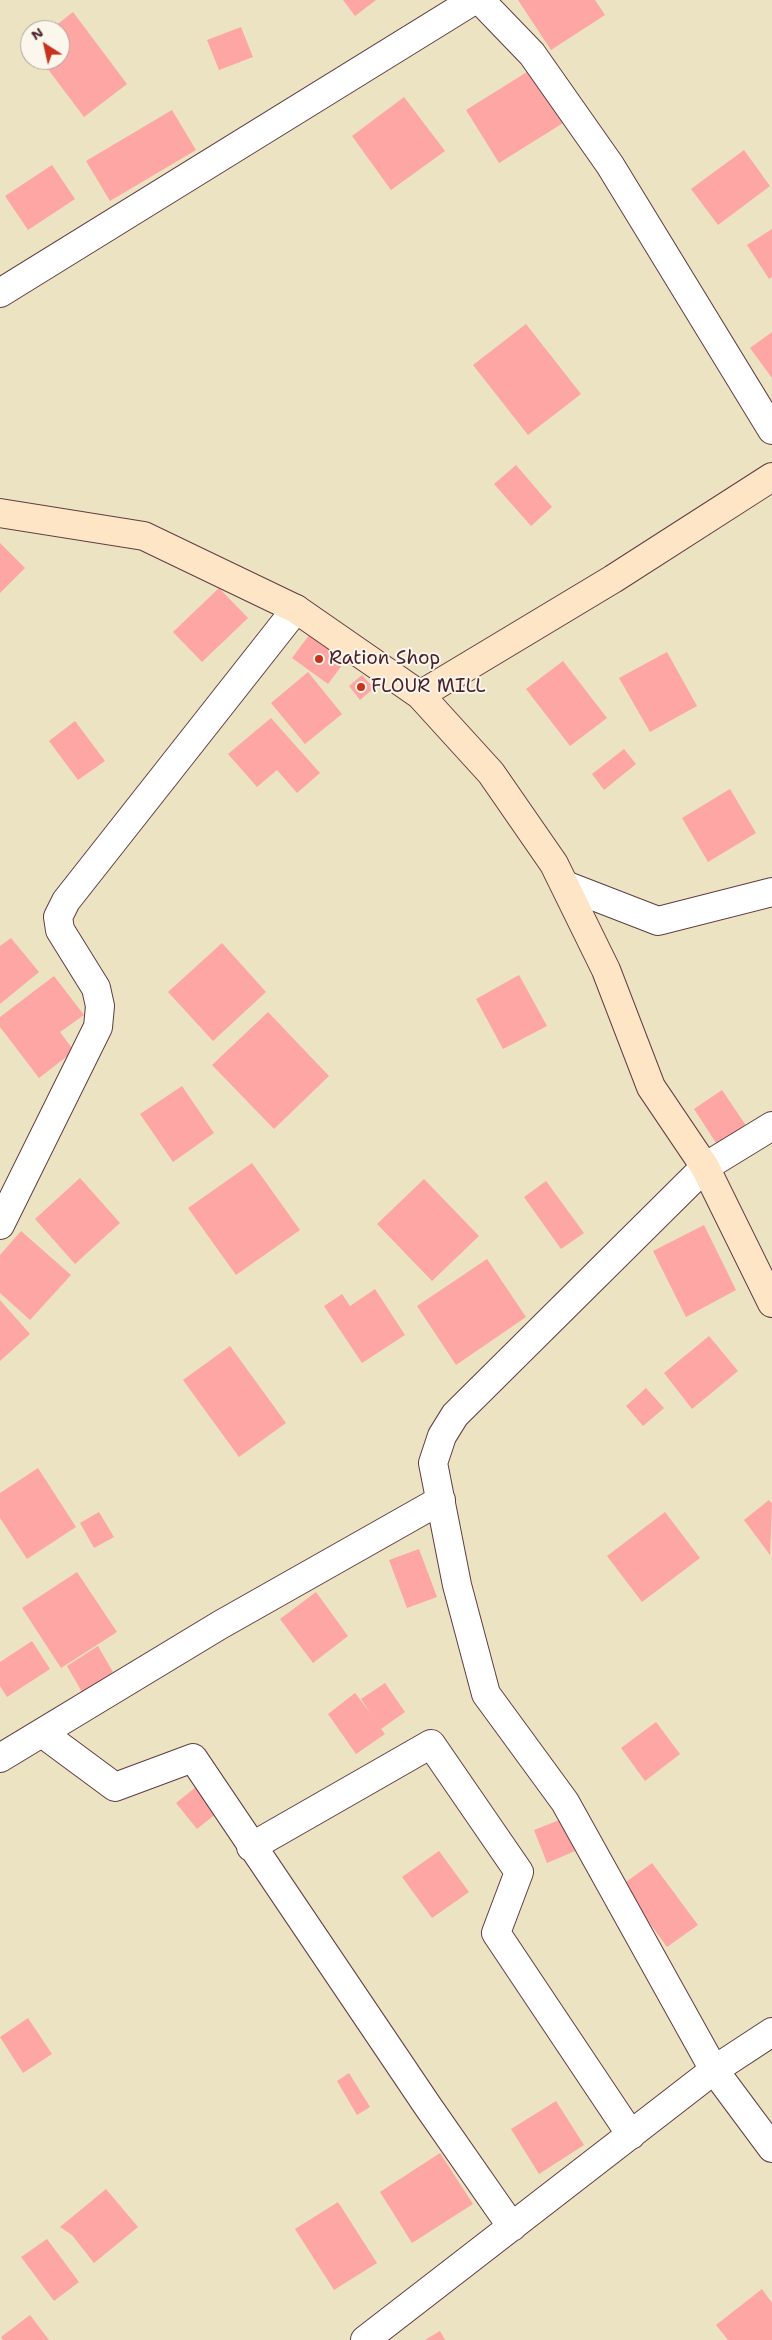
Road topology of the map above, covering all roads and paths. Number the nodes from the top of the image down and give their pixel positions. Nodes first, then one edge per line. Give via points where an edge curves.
1 (474, 0) edge
2 (480, 0) edge
3 (0, 293) edge
4 (772, 430) edge
5 (772, 477) edge
6 (0, 513) edge
7 (296, 609) junction
8 (420, 695) junction
9 (565, 885) junction
10 (772, 892) edge
11 (772, 1126) edge
12 (705, 1167) junction
13 (0, 1225) edge
14 (772, 1303) edge
15 (441, 1500) junction
16 (42, 1733) junction
17 (0, 1758) edge
18 (251, 1847) junction
19 (772, 2032) edge
20 (714, 2070) junction
21 (631, 2135) junction
22 (772, 2148) edge
23 (512, 2227) junction
24 (371, 2338) edge

1 - 3 street
2 - 4 street via 532,54 610,165
5 - 8 main road via 613,579
6 - 7 main road via 144,536
7 - 8 main road
7 - 13 street via 66,901 58,917 60,930 96,988 100,1006 98,1027
8 - 9 main road via 491,773
9 - 10 street via 658,920
9 - 12 main road via 606,970 651,1087
11 - 12 street
12 - 14 main road
12 - 15 street via 455,1415 442,1436 433,1463
15 - 16 street via 220,1624
15 - 20 street via 461,1602 486,1694 565,1802
16 - 17 street
16 - 18 street via 115,1787 193,1758
18 - 21 street via 431,1744 519,1872 496,1934
18 - 23 street
19 - 20 street
20 - 21 street
20 - 22 street
21 - 23 street
23 - 24 street

